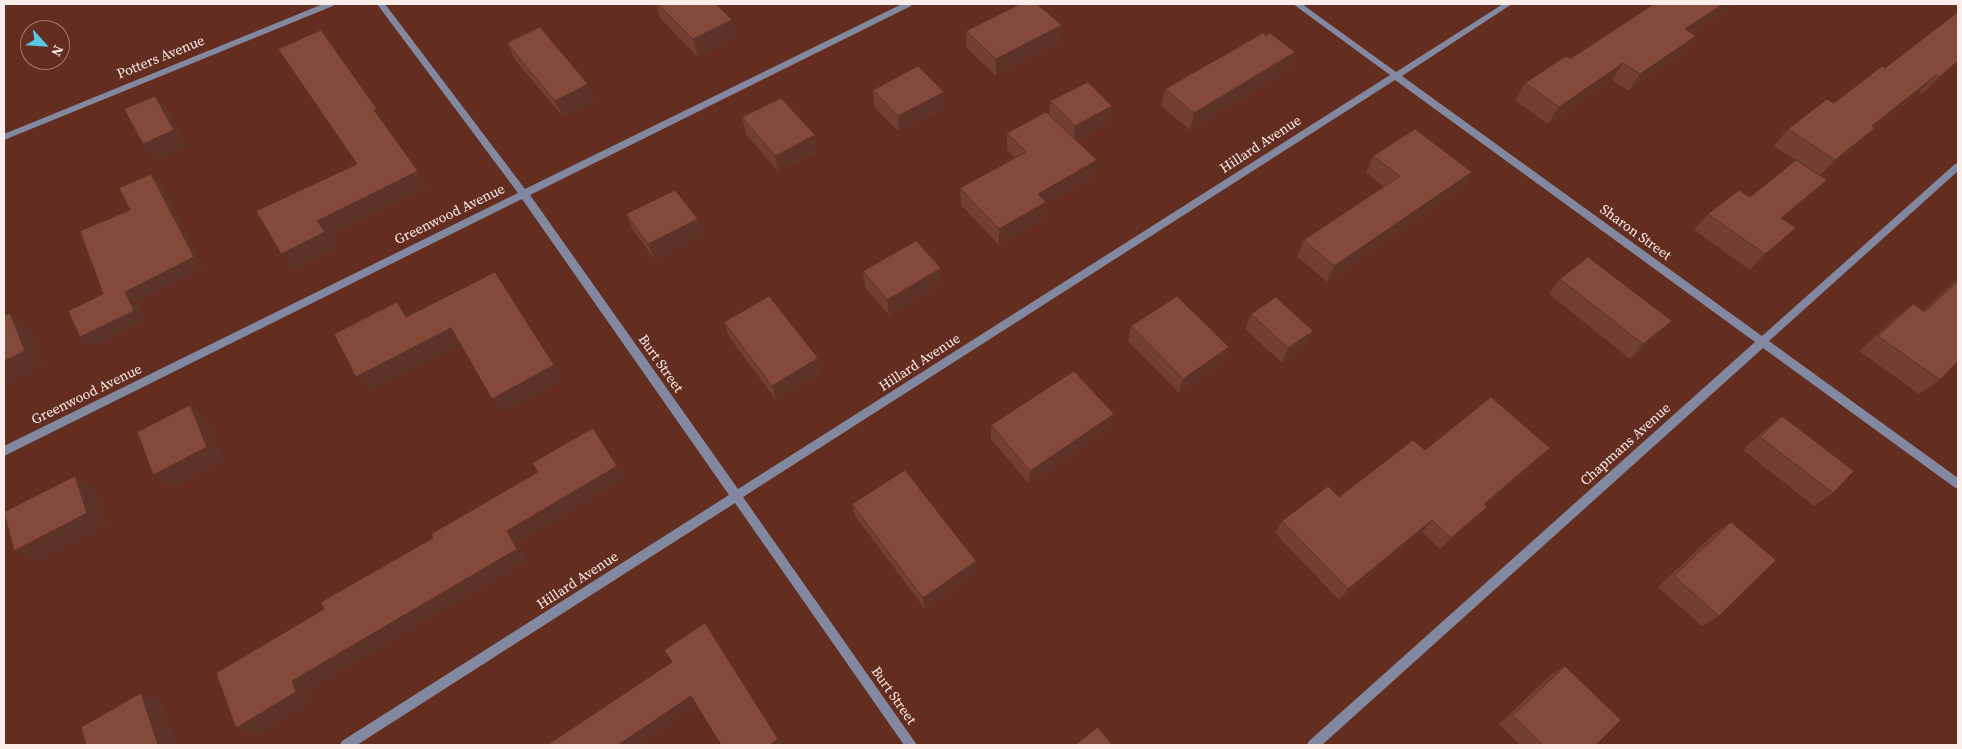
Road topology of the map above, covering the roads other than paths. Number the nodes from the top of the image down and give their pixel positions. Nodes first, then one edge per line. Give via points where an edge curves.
1 (330, 4) edge
2 (381, 4) edge
3 (908, 4) edge
4 (1296, 4) edge
5 (1508, 4) edge
6 (1395, 76) junction
7 (4, 137) edge
8 (1958, 166) edge
9 (524, 194) junction
10 (1762, 342) junction
11 (4, 452) edge
12 (1958, 484) edge
13 (736, 496) junction
14 (346, 745) edge
15 (911, 745) edge
16 (1313, 745) edge

1 - 7 street, Potters Avenue
2 - 9 street, Burt Street
3 - 9 street, Greenwood Avenue
4 - 6 street, Sharon Street
5 - 6 street, Hillard Avenue
6 - 10 street, Sharon Street
6 - 13 street, Hillard Avenue
8 - 10 street, Chapmans Avenue
9 - 11 street, Greenwood Avenue
9 - 13 street, Burt Street
10 - 12 street, Sharon Street
10 - 16 street, Chapmans Avenue
13 - 14 street, Hillard Avenue
13 - 15 street, Burt Street

